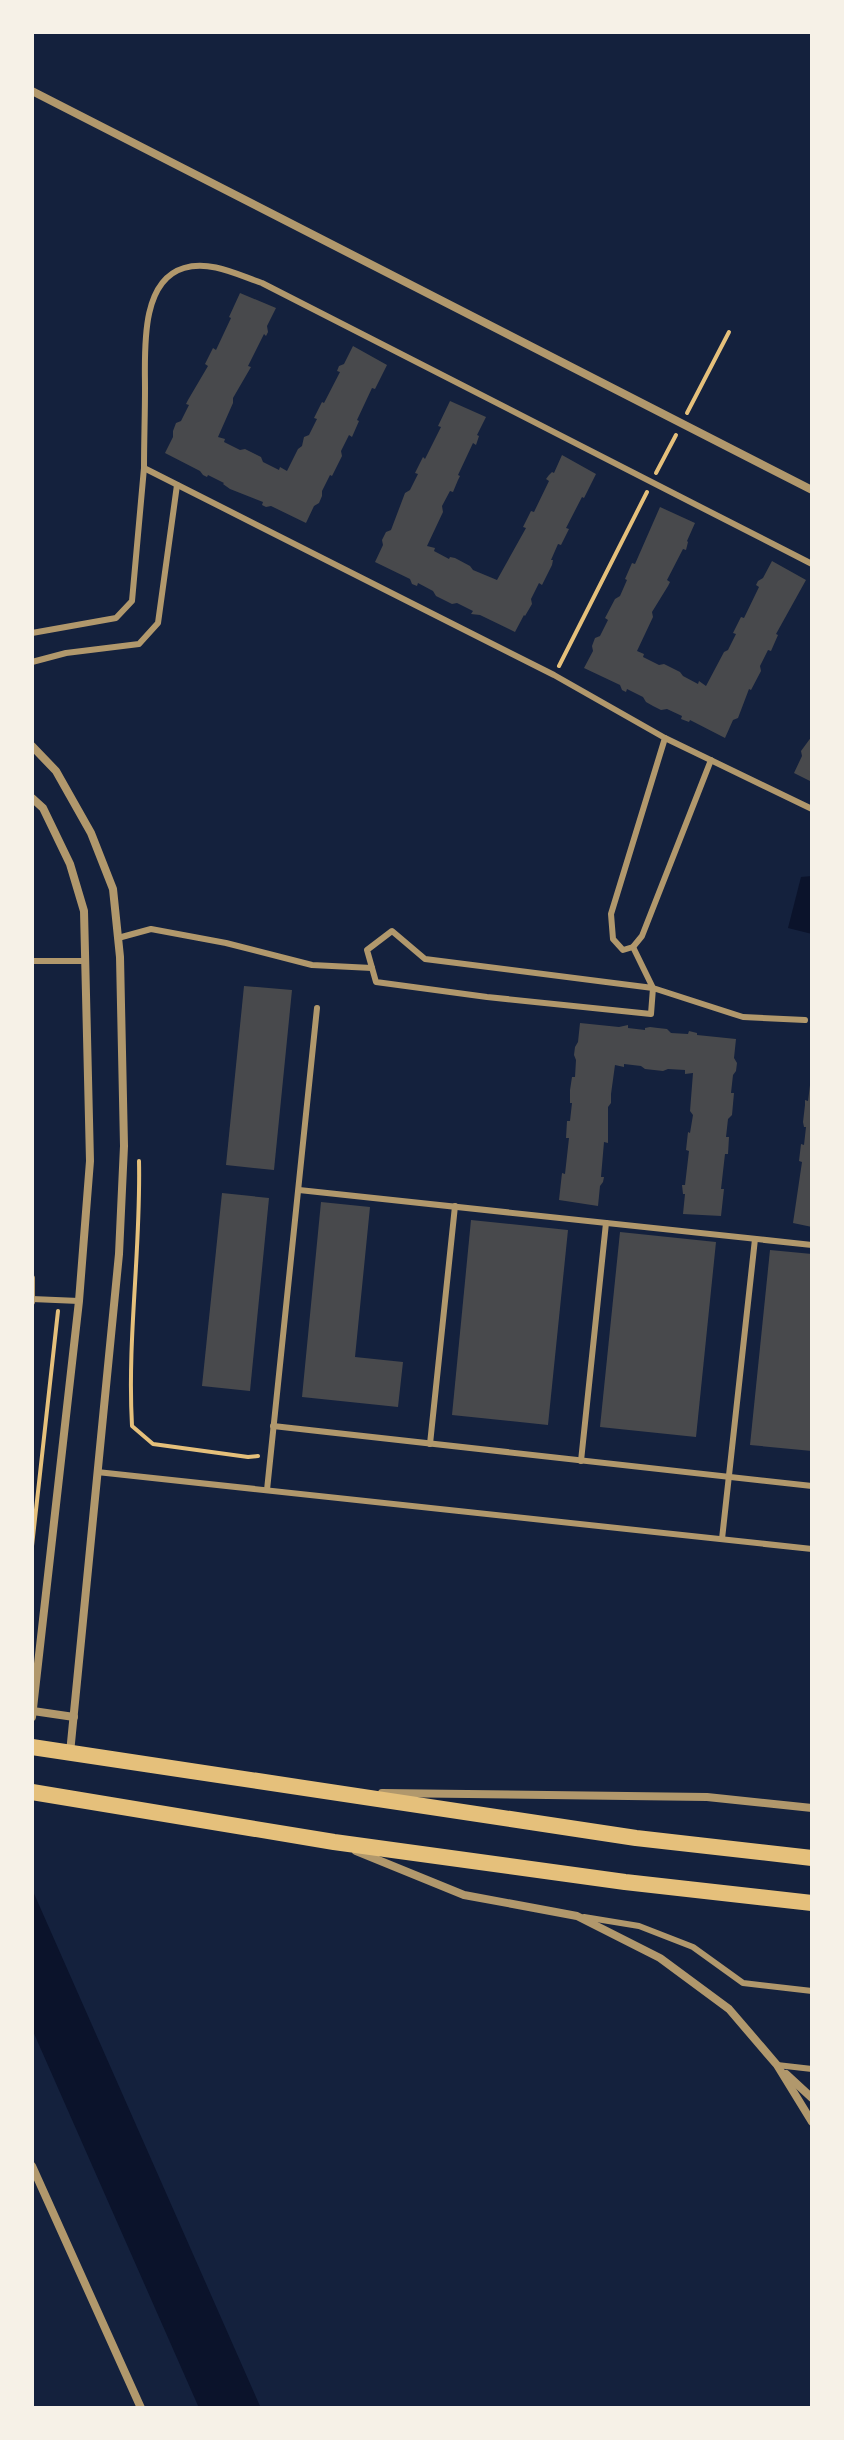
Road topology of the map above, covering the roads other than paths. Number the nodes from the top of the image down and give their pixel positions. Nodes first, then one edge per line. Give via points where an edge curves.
1 (32, 91) edge
2 (144, 468) junction
3 (177, 485) junction
4 (812, 490) edge
5 (812, 564) edge
6 (32, 633) edge
7 (32, 662) edge
8 (665, 738) junction
9 (32, 746) edge
10 (711, 760) junction
11 (32, 798) edge
12 (812, 809) edge
13 (118, 938) junction
14 (633, 947) junction
15 (32, 961) edge
16 (85, 961) junction
17 (372, 968) junction
18 (653, 988) junction
19 (317, 1008) dead end
20 (805, 1020) dead end
21 (299, 1190) junction
22 (455, 1206) junction
23 (606, 1223) junction
24 (755, 1239) junction
25 (812, 1245) edge
26 (32, 1278) edge
27 (32, 1301) edge
28 (79, 1301) junction
29 (273, 1426) junction
30 (430, 1444) junction
31 (581, 1461) junction
32 (97, 1472) junction
33 (728, 1477) junction
34 (812, 1486) edge
35 (267, 1490) junction
36 (722, 1539) junction
37 (812, 1549) edge
38 (32, 1714) edge
39 (74, 1717) junction
40 (32, 1747) edge
41 (70, 1753) junction
42 (32, 1792) edge
43 (341, 1793) junction
44 (812, 1808) edge
45 (334, 1842) junction
46 (812, 1858) edge
47 (812, 1903) edge
48 (577, 1916) junction
49 (812, 1991) edge
50 (777, 2065) junction
51 (812, 2069) edge
52 (812, 2098) edge
53 (812, 2122) edge
54 (32, 2166) edge
55 (141, 2408) edge

1 - 4 street
2 - 3 lane
2 - 5 lane via 150,309 169,275 186,267 210,266 262,283
2 - 6 lane via 132,601 116,618
3 - 7 lane via 158,623 139,644
3 - 8 lane via 554,675
8 - 10 lane
8 - 14 lane via 611,914 613,939 623,950
9 - 13 street via 56,771 91,833 113,889
10 - 12 lane
10 - 14 lane via 642,936
11 - 16 street via 43,808 70,864 84,911
13 - 17 lane via 151,929 312,965
13 - 32 street via 124,1146
14 - 18 lane
15 - 16 lane
16 - 28 street via 90,1161
17 - 18 lane via 376,982 651,1014
17 - 18 lane via 367,950 392,931 425,959
18 - 20 lane via 743,1017
19 - 21 lane
21 - 22 lane
21 - 29 lane
22 - 23 lane
22 - 30 lane
23 - 24 lane
23 - 31 lane
24 - 25 lane
24 - 33 lane
26 - 27 lane
27 - 28 lane
28 - 38 street
29 - 30 lane
29 - 35 lane
30 - 31 lane
31 - 33 lane
32 - 35 lane
32 - 39 street
33 - 34 lane
33 - 36 lane
35 - 36 lane
36 - 37 lane
38 - 39 street
39 - 41 street
40 - 41 main road
41 - 43 main road
42 - 45 main road
43 - 44 street via 707,1797
43 - 46 main road via 636,1838
45 - 47 main road
45 - 48 street via 464,1895
48 - 49 lane via 639,1926 693,1947 743,1983
48 - 50 street via 660,1958 729,2009
50 - 51 lane
50 - 52 street
50 - 53 street
54 - 55 street

